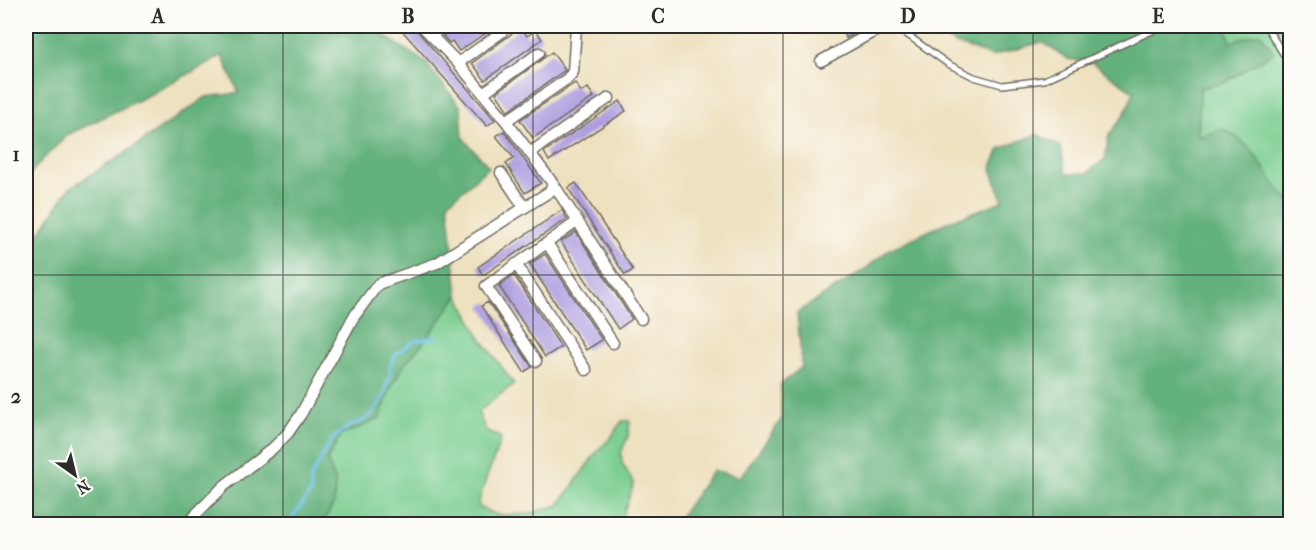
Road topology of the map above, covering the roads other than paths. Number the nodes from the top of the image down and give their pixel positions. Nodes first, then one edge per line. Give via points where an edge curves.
1 (422, 26) edge
2 (445, 26) edge
3 (576, 26) edge
4 (884, 26) edge
5 (895, 26) edge
6 (1163, 26) edge
7 (1266, 26) edge
8 (502, 32) dead end
9 (431, 35) junction
10 (539, 53) dead end
11 (821, 61) dead end
12 (458, 63) junction
13 (1290, 65) edge
14 (483, 93) junction
15 (609, 98) dead end
16 (506, 121) junction
17 (531, 152) junction
18 (501, 173) dead end
19 (554, 185) junction
20 (524, 207) junction
21 (578, 221) junction
22 (547, 243) junction
23 (516, 264) junction
24 (641, 319) dead end
25 (614, 343) dead end
26 (536, 361) dead end
27 (586, 370) dead end
28 (189, 525) edge

1 - 9 street
2 - 9 street
3 - 16 street via 573,72
4 - 11 street
5 - 6 lane via 948,64 1002,85 1044,80
7 - 13 lane
8 - 12 street
9 - 12 street
10 - 14 street
12 - 14 street
14 - 16 street
15 - 17 street
16 - 17 street
17 - 19 street
18 - 20 street
19 - 20 street
19 - 21 street
20 - 28 street via 437,263 378,285 353,318 288,432 224,486
21 - 22 street
21 - 24 street
22 - 23 street
22 - 25 street
23 - 26 street via 486,286
23 - 27 street

